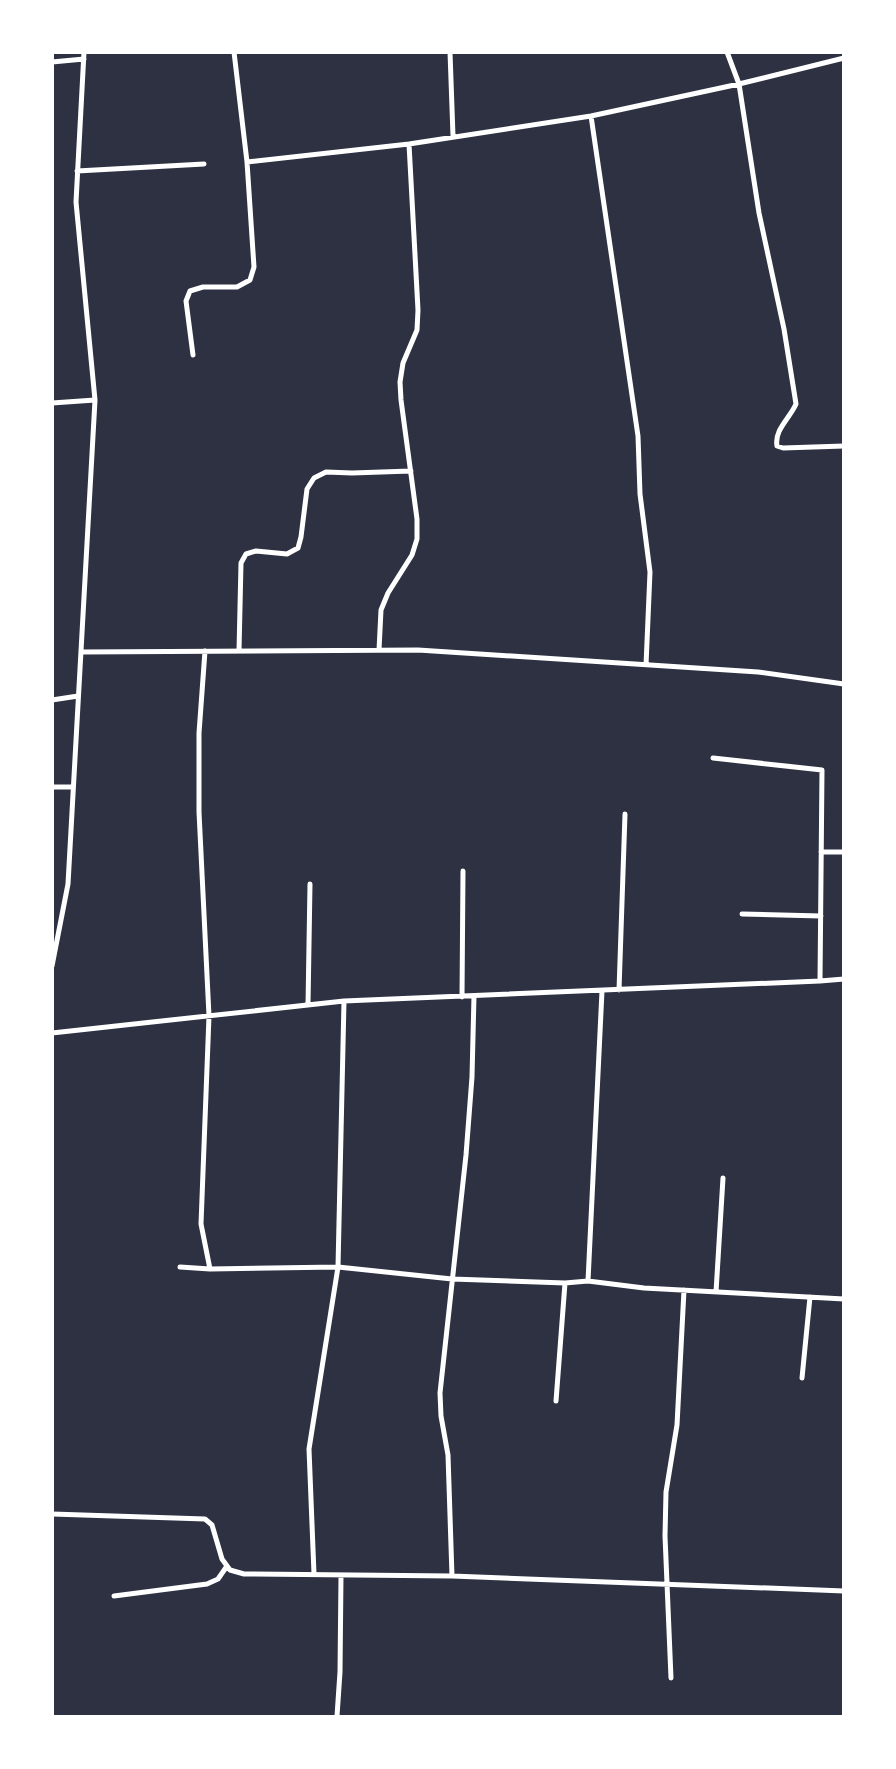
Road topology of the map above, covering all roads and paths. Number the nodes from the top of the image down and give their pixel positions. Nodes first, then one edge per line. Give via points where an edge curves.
1 (234, 52) edge
2 (450, 52) edge
3 (727, 52) edge
4 (84, 56) edge
5 (843, 58) edge
6 (52, 62) edge
7 (739, 84) junction
8 (591, 116) junction
9 (453, 136) junction
10 (409, 144) junction
11 (247, 162) junction
12 (204, 164) dead end
13 (77, 171) junction
14 (193, 355) dead end
15 (95, 400) junction
16 (52, 404) edge
17 (843, 446) edge
18 (411, 471) junction
19 (379, 650) junction
20 (205, 651) junction
21 (239, 651) junction
22 (81, 652) junction
23 (646, 665) junction
24 (843, 684) edge
25 (78, 696) junction
26 (52, 700) edge
27 (713, 758) dead end
28 (73, 786) junction
29 (52, 787) edge
30 (625, 814) dead end
31 (821, 852) junction
32 (843, 852) edge
33 (463, 871) dead end
34 (310, 884) dead end
35 (742, 914) dead end
36 (820, 916) junction
37 (53, 957) edge
38 (52, 966) edge
39 (843, 979) edge
40 (820, 981) junction
41 (619, 990) junction
42 (602, 991) junction
43 (474, 996) junction
44 (462, 997) junction
45 (344, 1001) junction
46 (308, 1005) junction
47 (208, 1016) junction
48 (52, 1033) edge
49 (723, 1178) dead end
50 (180, 1267) dead end
51 (338, 1267) junction
52 (210, 1269) junction
53 (452, 1279) junction
54 (588, 1281) junction
55 (565, 1282) junction
56 (684, 1290) junction
57 (716, 1292) junction
58 (810, 1297) junction
59 (843, 1299) edge
60 (802, 1378) dead end
61 (556, 1401) dead end
62 (52, 1514) edge
63 (227, 1566) junction
64 (314, 1574) junction
65 (341, 1576) junction
66 (452, 1576) junction
67 (668, 1585) junction
68 (843, 1591) edge
69 (114, 1596) dead end
70 (671, 1678) dead end
71 (337, 1716) edge

1 - 11 street
2 - 9 street
3 - 7 street
4 - 6 street
4 - 13 street
5 - 7 street
7 - 8 street
7 - 17 street via 796,404 779,430 777,446
8 - 9 street
8 - 23 street via 638,436 640,494 650,572
9 - 10 street
10 - 11 street
10 - 18 street via 418,310 417,330 403,363 400,382
11 - 14 street via 254,267 250,280 237,287 190,291 186,301
12 - 13 street
13 - 15 street via 76,202
15 - 16 street
15 - 22 street
18 - 19 street via 417,539 381,610
18 - 21 street via 326,472 314,478 307,489 298,548 287,554 256,551 246,555 241,563
19 - 21 street
19 - 23 street
20 - 21 street
20 - 22 street
20 - 47 street via 199,812
22 - 25 street
23 - 24 street via 758,672
25 - 26 street
25 - 28 street
27 - 31 street via 822,770
28 - 29 street
28 - 37 street via 68,884
30 - 41 street
31 - 32 street
31 - 36 street
33 - 44 street
34 - 46 street
35 - 36 street
36 - 40 street
37 - 38 street
39 - 40 street
40 - 41 street
41 - 42 street
42 - 43 street
42 - 54 street
43 - 44 street
43 - 53 street via 466,1155
44 - 45 street
45 - 46 street
45 - 51 street
46 - 47 street
47 - 48 street
47 - 52 street via 201,1224
49 - 57 street
50 - 52 street
51 - 52 street
51 - 53 street
51 - 64 street via 309,1449
53 - 55 street
53 - 66 street via 440,1405 448,1455
54 - 55 street
54 - 56 street
55 - 61 street
56 - 57 street
56 - 67 street via 677,1425 666,1492
57 - 58 street
58 - 59 street
58 - 60 street
62 - 63 street via 205,1519 212,1525
63 - 64 street via 244,1574
63 - 69 street via 218,1579 207,1584
64 - 65 street
65 - 66 street
65 - 71 street
66 - 67 street
67 - 68 street
67 - 70 street

